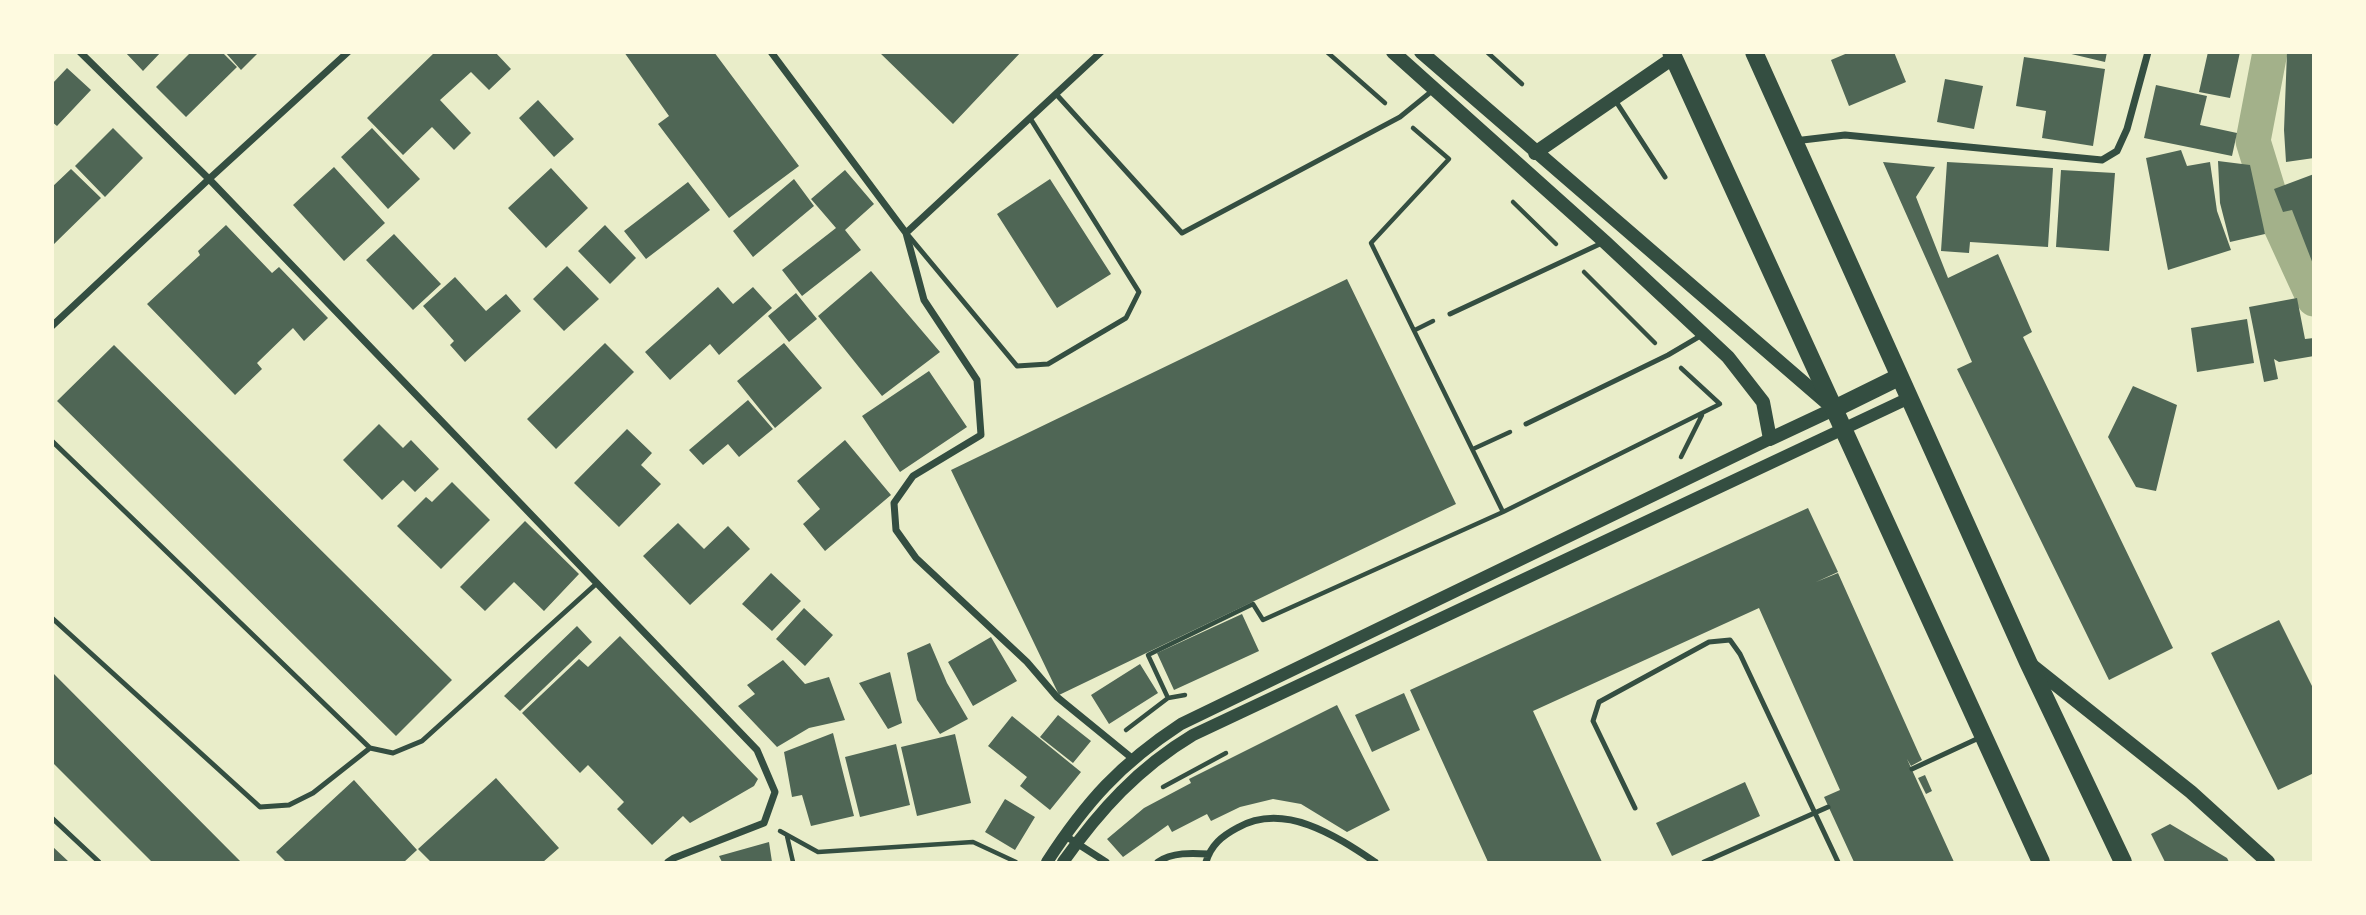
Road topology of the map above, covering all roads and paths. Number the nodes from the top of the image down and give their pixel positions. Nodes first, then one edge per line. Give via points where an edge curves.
1 (80, 52) edge
2 (348, 52) edge
3 (771, 52) edge
4 (1101, 52) edge
5 (1393, 52) edge
6 (1421, 52) edge
7 (1487, 52) edge
8 (1754, 52) edge
9 (2148, 52) edge
10 (1672, 55) edge
11 (1522, 84) dead end
12 (1433, 90) junction
13 (1056, 94) junction
14 (1614, 97) junction
15 (1030, 118) junction
16 (1793, 141) junction
17 (1535, 153) junction
18 (1449, 159) dead end
19 (1665, 177) dead end
20 (209, 179) junction
21 (1513, 202) dead end
22 (906, 233) junction
23 (1605, 242) junction
24 (1569, 257) junction
25 (1450, 314) dead end
26 (52, 326) edge
27 (1704, 333) junction
28 (1668, 355) junction
29 (1899, 377) junction
30 (1909, 398) junction
31 (1833, 409) junction
32 (1526, 424) joint
33 (1842, 429) junction
34 (1770, 439) junction
35 (52, 441) edge
36 (1472, 449) junction
37 (1503, 512) junction
38 (596, 584) junction
39 (52, 618) edge
40 (1175, 642) dead end
41 (2028, 663) junction
42 (1983, 736) junction
43 (370, 748) junction
44 (1226, 752) dead end
45 (1133, 759) junction
46 (1209, 760) dead end
47 (1912, 769) dead end
48 (1828, 807) dead end
49 (1635, 808) dead end
50 (1814, 813) junction
51 (52, 818) edge
52 (764, 823) junction
53 (787, 835) junction
54 (1064, 835) junction
55 (1076, 843) junction
56 (1209, 854) junction
57 (99, 863) edge
58 (668, 863) edge
59 (793, 863) edge
60 (1016, 863) edge
61 (1046, 863) edge
62 (1063, 863) edge
63 (1106, 863) edge
64 (1158, 863) edge
65 (1206, 863) edge
66 (1375, 863) edge
67 (1704, 863) edge
68 (1838, 863) edge
69 (2042, 863) edge
70 (2123, 863) edge
71 (2268, 863) edge

1 - 20 street
2 - 20 street
3 - 22 street
4 - 13 street
5 - 12 main road
6 - 17 main road
7 - 11 path
8 - 16 main road
9 - 16 street via 2127,129 2116,151 2102,160 1845,135
10 - 14 main road
10 - 31 main road
12 - 13 lane via 1400,117 1182,233
12 - 23 main road
13 - 15 street
14 - 17 main road
14 - 19 lane
15 - 22 street
15 - 22 lane via 1139,292 1126,318 1048,364 1017,366
16 - 29 main road
17 - 31 main road
18 - 36 path via 1371,243
20 - 26 street
20 - 38 street
21 - 24 path
22 - 45 street via 924,300 977,380 981,435 913,476 894,503 896,530 916,558 1027,662 1057,697
23 - 24 lane
23 - 27 main road
24 - 25 lane
24 - 28 path
27 - 28 lane
27 - 34 main road via 1763,402
28 - 32 lane
28 - 37 path via 1720,404
29 - 30 main road
29 - 31 main road
30 - 33 street
30 - 41 main road
31 - 33 main road
31 - 34 main road
32 - 36 path
33 - 42 main road
33 - 55 street via 1193,735 1125,786
34 - 45 street via 1181,724
35 - 43 lane
36 - 37 path
37 - 40 path via 1263,620 1253,604
38 - 43 lane via 422,741 393,753
38 - 52 street via 757,750 775,792
39 - 43 lane via 260,807 289,805 313,793
41 - 70 main road
41 - 71 main road via 2191,792
42 - 47 lane
42 - 69 main road
44 - 46 path
45 - 54 street
48 - 50 lane
49 - 50 lane via 1593,720 1599,702 1709,642 1730,640
50 - 67 lane
50 - 68 lane
51 - 57 lane
52 - 53 path
52 - 58 street
53 - 59 path
53 - 60 path via 818,852 973,842
54 - 55 street
54 - 61 street
55 - 62 street
55 - 63 street
56 - 64 street via 1166,857
56 - 65 street
56 - 66 street via 1221,837 1251,820 1292,818 1343,841

